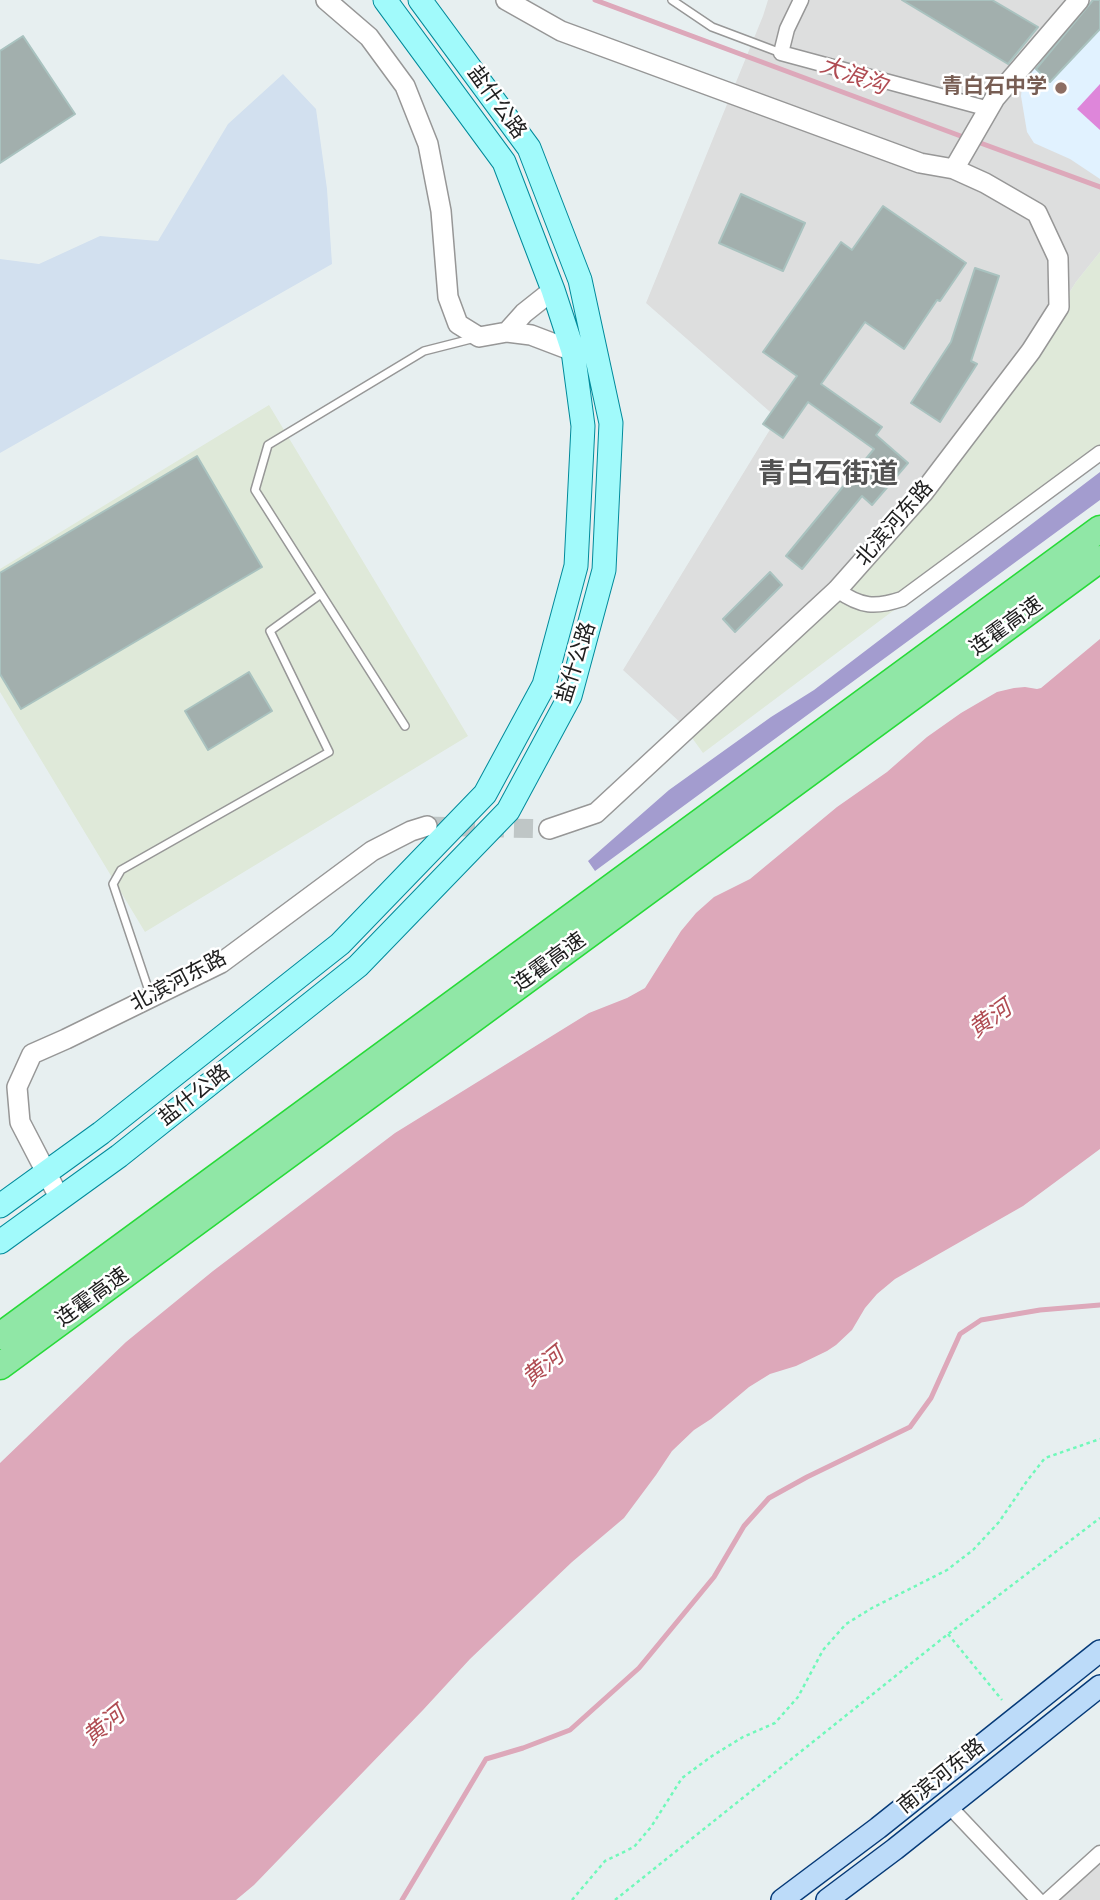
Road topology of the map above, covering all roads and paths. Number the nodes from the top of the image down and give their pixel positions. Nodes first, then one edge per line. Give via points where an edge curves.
1 (326, 0) edge
2 (420, 0) edge
3 (506, 0) edge
4 (672, 0) edge
5 (801, 0) edge
6 (1079, 0) edge
7 (390, 7) edge
8 (781, 53) junction
9 (985, 115) junction
10 (959, 162) junction
11 (553, 290) junction
12 (507, 332) junction
13 (479, 337) junction
14 (573, 351) junction
15 (1100, 453) edge
16 (1100, 529) edge
17 (1100, 559) edge
18 (838, 590) junction
19 (321, 594) junction
20 (405, 726) dead end
21 (427, 826) tunnel mouth
22 (550, 828) tunnel mouth
23 (151, 997) junction
24 (46, 1174) junction
25 (60, 1199) junction
26 (0, 1206) edge
27 (0, 1242) edge
28 (0, 1336) edge
29 (0, 1366) edge
30 (1100, 1439) edge
31 (1100, 1518) edge
32 (948, 1634) junction
33 (1100, 1651) edge
34 (1100, 1686) edge
35 (1002, 1700) dead end
36 (949, 1807) junction
37 (878, 1828) junction
38 (895, 1849) junction
39 (1100, 1853) edge
40 (572, 1900) edge
41 (615, 1900) edge
42 (782, 1900) edge
43 (827, 1900) edge
44 (1038, 1900) edge
45 (1048, 1900) edge

1 - 13 street via 369,37 405,86 428,144 441,211 448,297 458,324
2 - 25 main road, 盐什公路 via 529,148 580,281 611,423 604,570 570,696 508,811 358,966
3 - 10 street via 561,31 920,163
4 - 8 lane via 712,27
5 - 8 street
6 - 9 street
7 - 11 main road, 盐什公路 via 504,162
8 - 9 street
9 - 10 street
10 - 18 street, 北滨河东路 via 1037,213 1058,258 1059,307 923,493
11 - 12 street
11 - 14 main road, 盐什公路
12 - 13 street
12 - 14 street via 531,335
13 - 19 lane via 424,351 268,445 255,490
14 - 24 main road, 盐什公路 via 583,426 576,566 544,685 485,794 340,944
15 - 18 street via 902,599 868,605
16 - 28 highway, 连霍高速
17 - 29 highway, 连霍高速
18 - 22 street, 北滨河东路 via 596,813
19 - 20 lane
19 - 23 lane via 270,631 329,752 121,870 113,884
21 - 23 street, 北滨河东路 via 372,850 221,963
23 - 24 street, 北滨河东路 via 32,1054 17,1087 20,1122
24 - 25 street, 北滨河东路
24 - 26 main road
25 - 27 main road
30 - 40 path via 1045,1458 999,1522 972,1550 947,1570 846,1624 823,1650 798,1697 775,1723 743,1737 682,1779 634,1847 605,1861
31 - 32 path
32 - 35 path
32 - 41 path
33 - 37 main road, 南滨河东路
34 - 36 main road, 南滨河东路
36 - 38 main road, 南滨河东路
36 - 44 street
37 - 38 main road
37 - 42 main road, 南滨河东路
38 - 43 main road, 南滨河东路
39 - 45 street

